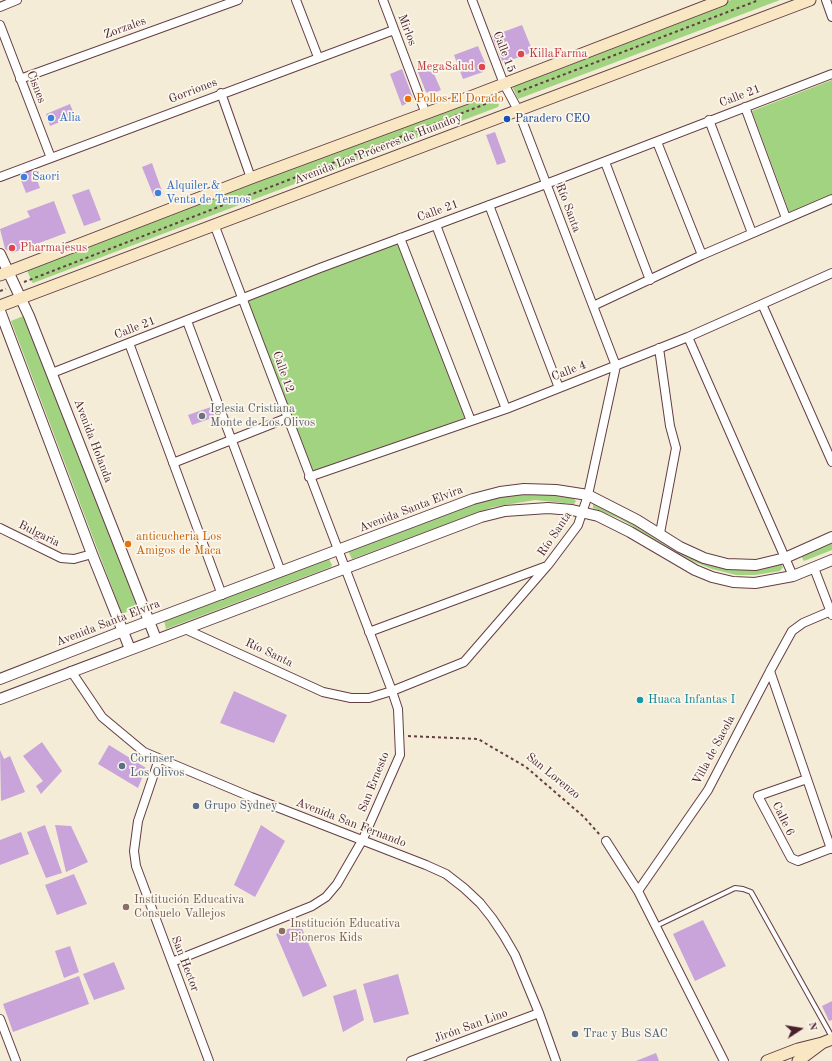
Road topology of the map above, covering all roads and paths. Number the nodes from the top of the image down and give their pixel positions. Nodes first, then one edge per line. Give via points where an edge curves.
1 (17, 0) edge
2 (238, 0) edge
3 (296, 0) edge
4 (383, 0) edge
5 (722, 0) edge
6 (759, 0) edge
7 (810, 0) edge
8 (826, 0) edge
9 (473, 1) edge
10 (0, 7) edge
11 (832, 17) edge
12 (0, 25) edge
13 (394, 30) junction
14 (318, 57) junction
15 (832, 74) edge
16 (20, 79) junction
17 (504, 84) junction
18 (221, 93) junction
19 (509, 95) junction
20 (745, 107) junction
21 (518, 110) junction
22 (426, 114) junction
23 (709, 120) junction
24 (657, 142) junction
25 (50, 158) junction
26 (605, 162) junction
27 (0, 177) edge
28 (251, 178) junction
29 (546, 184) junction
30 (832, 198) edge
31 (489, 205) junction
32 (786, 218) junction
33 (214, 224) junction
34 (436, 225) junction
35 (752, 233) junction
36 (400, 238) junction
37 (0, 254) edge
38 (702, 255) junction
39 (4, 273) edge
40 (832, 273) edge
41 (27, 274) dead end
42 (29, 280) junction
43 (650, 280) junction
44 (14, 286) junction
45 (32, 286) dead end
46 (0, 291) edge
47 (20, 299) junction
48 (243, 299) junction
49 (762, 304) junction
50 (0, 306) edge
51 (593, 306) junction
52 (0, 311) edge
53 (187, 321) junction
54 (688, 337) junction
55 (129, 343) junction
56 (659, 348) junction
57 (616, 366) junction
58 (52, 373) junction
59 (559, 388) junction
60 (506, 409) junction
61 (287, 418) junction
62 (471, 421) junction
63 (231, 440) junction
64 (832, 462) edge
65 (173, 463) junction
66 (309, 477) junction
67 (588, 495) junction
68 (584, 512) junction
69 (0, 528) edge
70 (660, 533) junction
71 (832, 536) edge
72 (337, 551) junction
73 (92, 554) junction
74 (785, 558) junction
75 (832, 560) edge
76 (548, 565) junction
77 (814, 568) junction
78 (344, 569) junction
79 (281, 572) junction
80 (793, 576) junction
81 (222, 595) junction
82 (829, 595) edge
83 (831, 613) edge
84 (149, 621) junction
85 (185, 629) junction
86 (123, 631) junction
87 (369, 632) junction
88 (156, 640) junction
89 (130, 649) junction
90 (770, 671) junction
91 (71, 672) junction
92 (0, 679) edge
93 (392, 691) junction
94 (0, 700) edge
95 (399, 735) junction
96 (159, 760) junction
97 (807, 779) junction
98 (363, 839) junction
99 (606, 841) joint
100 (832, 848) edge
101 (638, 891) junction
102 (656, 927) junction
103 (172, 962) junction
104 (539, 1013) junction
105 (1, 1024) edge
106 (829, 1040) edge
107 (16, 1061) edge
108 (209, 1061) edge
109 (411, 1061) edge
110 (556, 1061) edge
111 (724, 1061) edge
112 (767, 1061) edge
113 (798, 1061) edge

1 - 10 street
2 - 16 street, Zorzales
3 - 14 street
4 - 13 street, Mirlos
5 - 17 main road, Avenida Los Próceres de Huandoy
6 - 19 path
7 - 21 main road, Avenida Los Próceres de Huandoy
8 - 11 street
9 - 17 street, Calle 15
12 - 16 street, Cisnes
13 - 14 street, Gorriones
13 - 22 street, Mirlos
14 - 18 street, Gorriones
15 - 20 street, Calle 21
16 - 25 street, Cisnes
17 - 19 street, Calle 15
17 - 22 main road, Avenida Los Próceres de Huandoy
18 - 25 street, Gorriones
18 - 28 street
19 - 21 street, Calle 15
19 - 42 path
20 - 23 street, Calle 21
20 - 32 street
21 - 29 street, Río Santa
21 - 33 main road, Avenida Los Próceres de Huandoy
22 - 28 main road, Avenida Los Próceres de Huandoy
23 - 24 street, Calle 21
23 - 35 street
24 - 26 street, Calle 21
24 - 38 street
25 - 27 street, Gorriones
26 - 29 street, Calle 21
26 - 43 street
28 - 39 main road, Avenida Los Próceres de Huandoy
29 - 31 street, Calle 21
29 - 51 street, Río Santa
30 - 32 street
31 - 34 street, Calle 21
31 - 59 street
32 - 35 street
33 - 47 main road, Avenida Los Próceres de Huandoy
33 - 48 street, Calle 12
34 - 36 street, Calle 21
34 - 60 street
35 - 38 street
36 - 48 street, Calle 21
36 - 62 street
37 - 39 street, Avenida Holanda
38 - 43 street
39 - 44 street, Avenida Holanda
40 - 49 street, Calle 4
41 - 42 path
42 - 44 path
42 - 45 path
43 - 51 street
44 - 46 path
44 - 47 street, Avenida Holanda
47 - 50 main road, Avenida Los Próceres de Huandoy
47 - 58 street, Avenida Holanda
48 - 53 street, Calle 21
48 - 61 street, Calle 12
49 - 54 street, Calle 4
49 - 64 street
51 - 57 street, Río Santa
52 - 73 street
53 - 55 street, Calle 21
53 - 63 street
54 - 56 street, Calle 4
54 - 74 street
55 - 58 street, Calle 21
55 - 65 street
56 - 57 street, Calle 4
56 - 70 street via 670,426 676,448
57 - 59 street, Calle 4
57 - 67 street, Río Santa
58 - 84 street, Avenida Holanda
59 - 60 street, Calle 4
60 - 62 street, Calle 4
61 - 63 street
61 - 66 street, Calle 12
62 - 66 street, Calle 4
63 - 65 street
63 - 79 street
65 - 81 street
66 - 72 street, Calle 12
67 - 68 street, Río Santa
67 - 70 street, Avenida Santa Elvira
67 - 72 street, Avenida Santa Elvira via 556,490 524,489 500,492 473,499
68 - 76 street, Río Santa via 578,525
68 - 78 street via 548,508 526,509 481,517
68 - 80 street via 630,532 694,570 712,577 733,582 755,582
69 - 73 street, Bulgaria via 61,558 74,559
70 - 74 street, Avenida Santa Elvira via 680,547 704,558 727,564 756,566
71 - 74 street, Avenida Santa Elvira
72 - 78 street
72 - 79 street, Avenida Santa Elvira
73 - 86 street
74 - 80 street
75 - 77 street
76 - 87 street
76 - 93 street, Río Santa via 464,662
77 - 80 street
77 - 82 street
78 - 85 street
78 - 87 street
79 - 81 street, Avenida Santa Elvira
81 - 84 street, Avenida Santa Elvira
82 - 83 street
83 - 90 street, Villa de Sacola via 803,623 792,631
84 - 86 street, Avenida Santa Elvira
84 - 88 street, Avenida Holanda
85 - 88 street
85 - 93 street, Río Santa via 323,692 351,698 369,698
86 - 89 street
86 - 92 street, Avenida Santa Elvira
87 - 93 street
88 - 89 street
89 - 91 street
90 - 97 street
90 - 101 street, Villa de Sacola via 708,790
91 - 94 street
91 - 96 street, Avenida San Fernando via 102,717 144,752
93 - 95 street via 398,709
95 - 98 street, San Ernesto via 400,755
95 - 99 path, San Lorenzo via 478,739 526,767 584,817
96 - 98 street, Avenida San Fernando
96 - 103 street, San Hector via 138,821 134,851 140,880
97 - 100 street
97 - 100 street, Calle 6 via 758,796 791,858 798,861
98 - 103 street, San Ernesto via 326,897 312,906
98 - 104 street, Avenida San Fernando via 446,874 480,903 504,936
99 - 101 street
101 - 102 street
102 - 106 lane via 735,888 750,892
102 - 111 street
103 - 108 street, San Hector
104 - 109 street, Jirón San Lino
104 - 110 street, Avenida San Fernando
105 - 107 street
106 - 112 main road
106 - 113 main road

